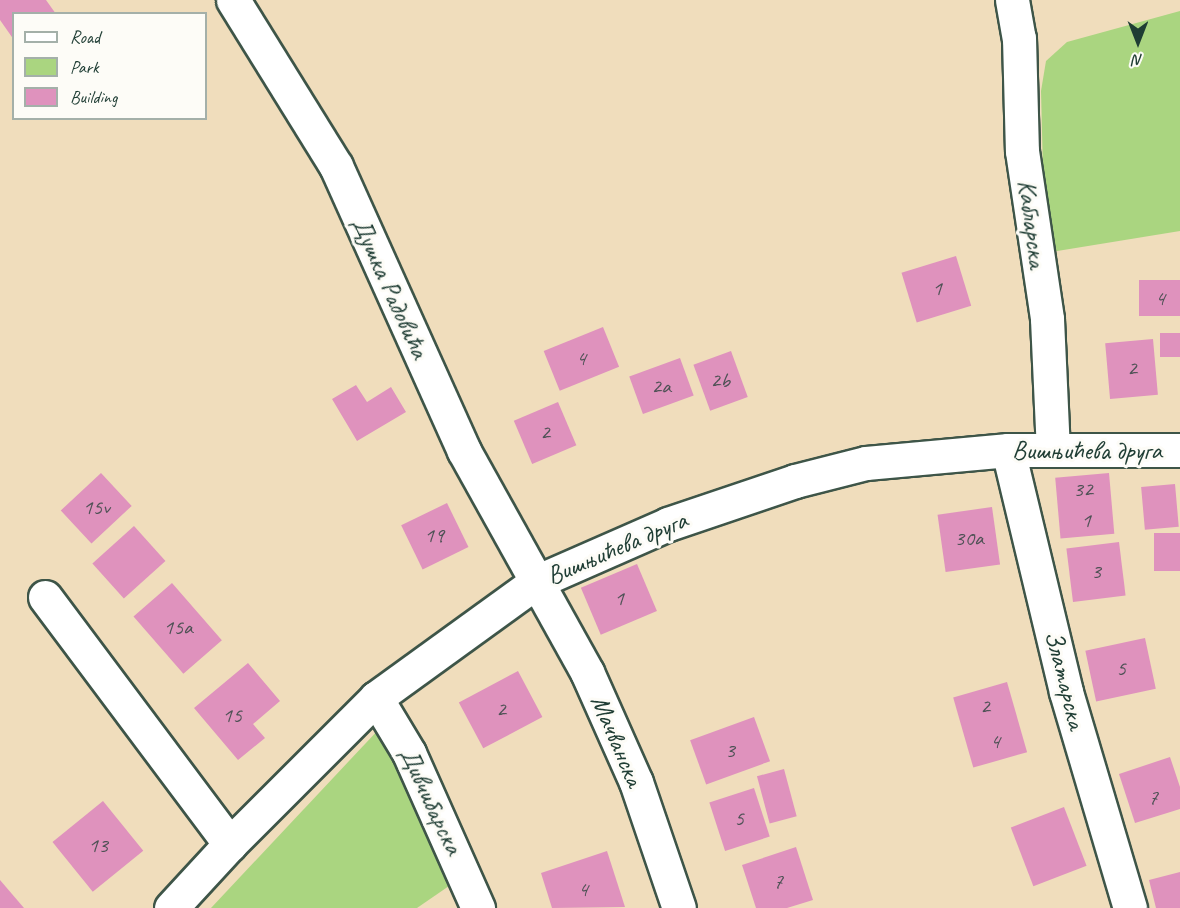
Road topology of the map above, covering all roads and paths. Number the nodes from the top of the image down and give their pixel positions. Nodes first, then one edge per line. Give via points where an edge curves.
1 (233, 0) edge
2 (1012, 0) edge
3 (1053, 449) junction
4 (1008, 450) junction
5 (1180, 450) edge
6 (536, 582) junction
7 (45, 597) dead end
8 (376, 698) junction
9 (230, 844) junction
10 (171, 908) edge
11 (478, 908) edge
12 (679, 908) edge
13 (1130, 908) edge

1 - 6 street, Душка Радовића via 336,166 464,451
2 - 3 street, Кабларска via 1019,39 1022,151 1047,319
3 - 4 street, Вишњићева друга
3 - 5 street, Вишњићева друга
4 - 6 street, Вишњићева друга via 866,463 795,481 668,524
4 - 13 street, Златарска via 1065,692
6 - 8 street, Вишњићева друга
6 - 12 street, Мачванска via 587,672 632,772
7 - 9 street
8 - 9 street, Вишњићева друга
8 - 11 street, Дивчибарска via 409,753
9 - 10 street, Вишњићева друга

